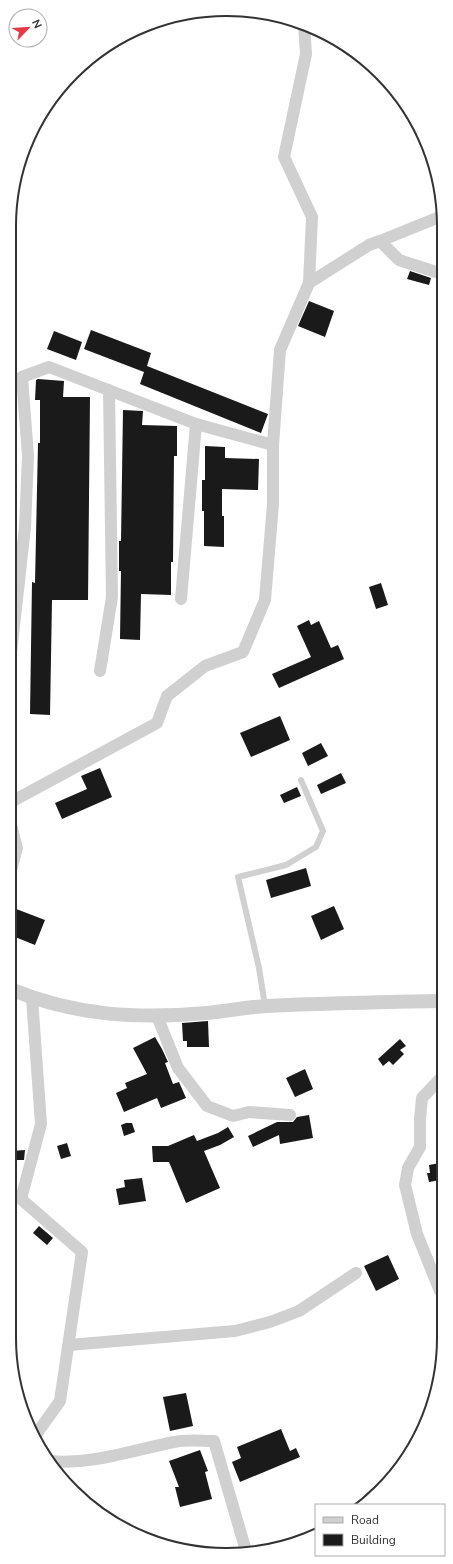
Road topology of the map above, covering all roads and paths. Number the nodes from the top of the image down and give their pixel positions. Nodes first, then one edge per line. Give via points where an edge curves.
1 (304, 31) edge
2 (437, 218) edge
3 (380, 241) junction
4 (437, 272) edge
5 (310, 283) junction
6 (109, 390) junction
7 (196, 424) junction
8 (273, 446) junction
9 (181, 599) dead end
10 (16, 614) edge
11 (100, 671) dead end
12 (301, 780) dead end
13 (16, 799) edge
14 (16, 991) edge
15 (32, 998) junction
16 (437, 1001) edge
17 (266, 1006) junction
18 (156, 1016) junction
19 (437, 1082) edge
20 (290, 1115) dead end
21 (16, 1197) edge
22 (16, 1201) edge
23 (356, 1273) dead end
24 (437, 1284) edge
25 (69, 1345) junction
26 (38, 1431) edge
27 (56, 1461) edge
28 (245, 1547) edge

1 - 5 street via 306,54 284,157 312,217
2 - 3 street
3 - 4 street via 399,260
3 - 5 street via 369,245
5 - 8 street via 280,350
6 - 7 street
6 - 10 street via 49,368 22,377 28,456 25,527
6 - 11 street via 112,597
7 - 8 street
7 - 9 street
8 - 13 street via 273,504 266,600 243,652 205,666 167,696 157,723
12 - 17 lane via 323,831 316,847 286,865 238,877
14 - 15 street
15 - 18 street via 91,1012
15 - 21 street via 41,1124
16 - 17 street
17 - 18 street
18 - 20 street via 178,1068 207,1106 233,1116 249,1112
19 - 24 street via 422,1098 420,1146 408,1168 405,1185 417,1234
22 - 25 street via 82,1252
23 - 25 street via 299,1310 270,1322 235,1331
25 - 26 street via 60,1401
27 - 28 street via 110,1457 176,1441 214,1441

